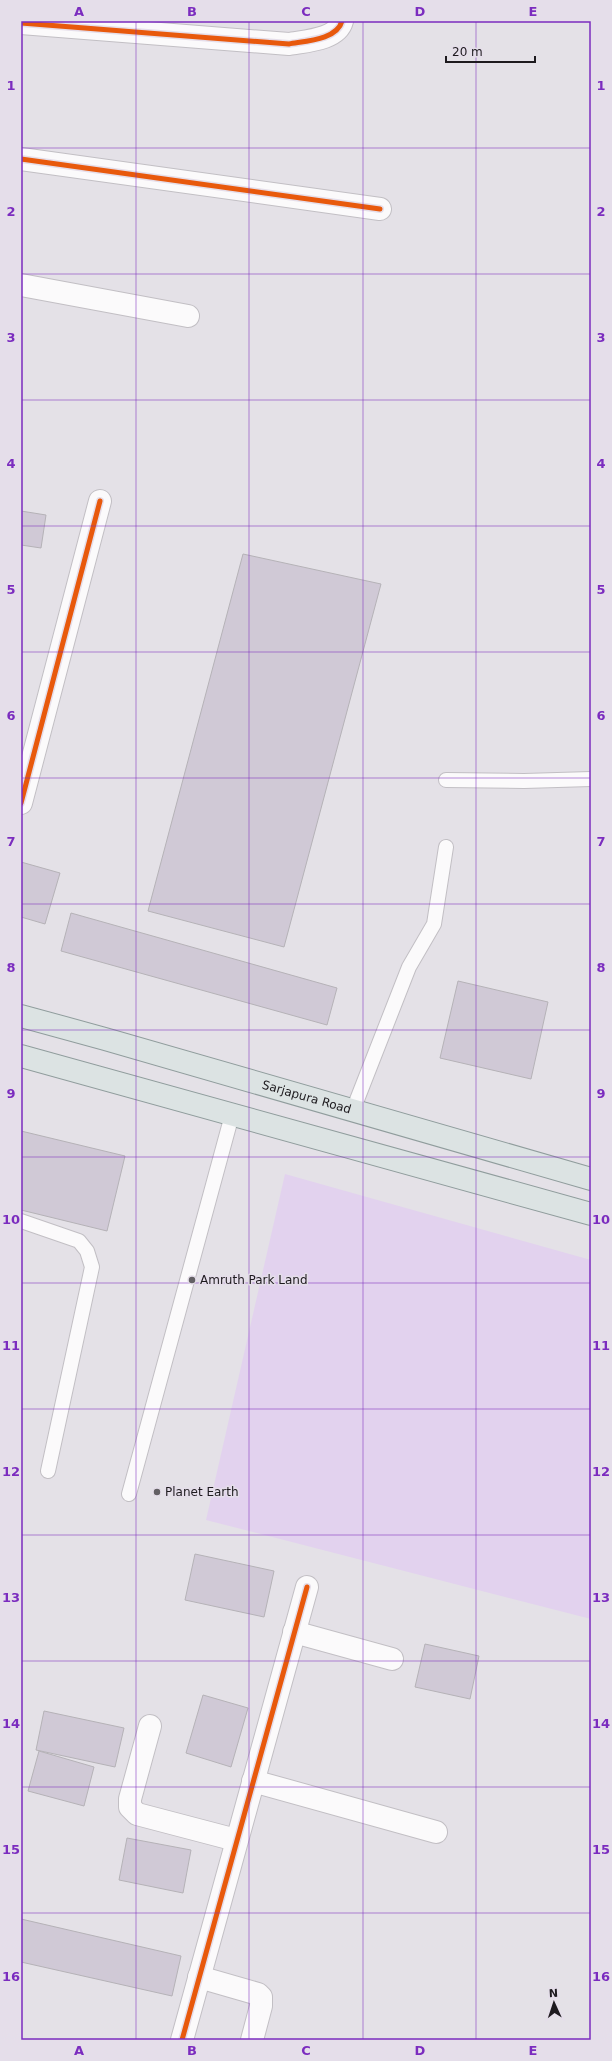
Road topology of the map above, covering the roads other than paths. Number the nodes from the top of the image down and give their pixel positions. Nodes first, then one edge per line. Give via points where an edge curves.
1 (342, 21) edge
2 (21, 23) edge
3 (21, 159) edge
4 (380, 209) dead end
5 (21, 285) edge
6 (188, 316) dead end
7 (100, 501) dead end
8 (591, 779) edge
9 (446, 780) dead end
10 (21, 803) edge
11 (446, 847) dead end
12 (21, 1016) edge
13 (21, 1056) edge
14 (353, 1110) junction
15 (232, 1114) junction
16 (590, 1174) edge
17 (591, 1214) edge
18 (21, 1221) edge
19 (48, 1471) dead end
20 (129, 1494) dead end
21 (307, 1586) dead end
22 (294, 1632) junction
23 (392, 1659) dead end
24 (150, 1726) dead end
25 (253, 1781) junction
26 (436, 1832) dead end
27 (236, 1840) junction
28 (199, 1977) junction
29 (182, 2040) edge
30 (252, 2040) edge

1 - 2 street via 341,26 333,33 289,44
3 - 4 street
5 - 6 street
7 - 10 street
8 - 9 lane
11 - 14 lane via 434,924 408,967
12 - 14 main road, Sarjapura Road
13 - 15 main road
14 - 16 main road, Sarjapura Road
15 - 17 main road
15 - 20 lane
18 - 19 lane via 79,1241 87,1251 92,1267
21 - 22 street
22 - 23 street
22 - 25 street
24 - 27 street via 130,1799 130,1808 137,1814
25 - 26 street
25 - 27 street
27 - 28 street
28 - 29 street
28 - 30 street via 261,1997

